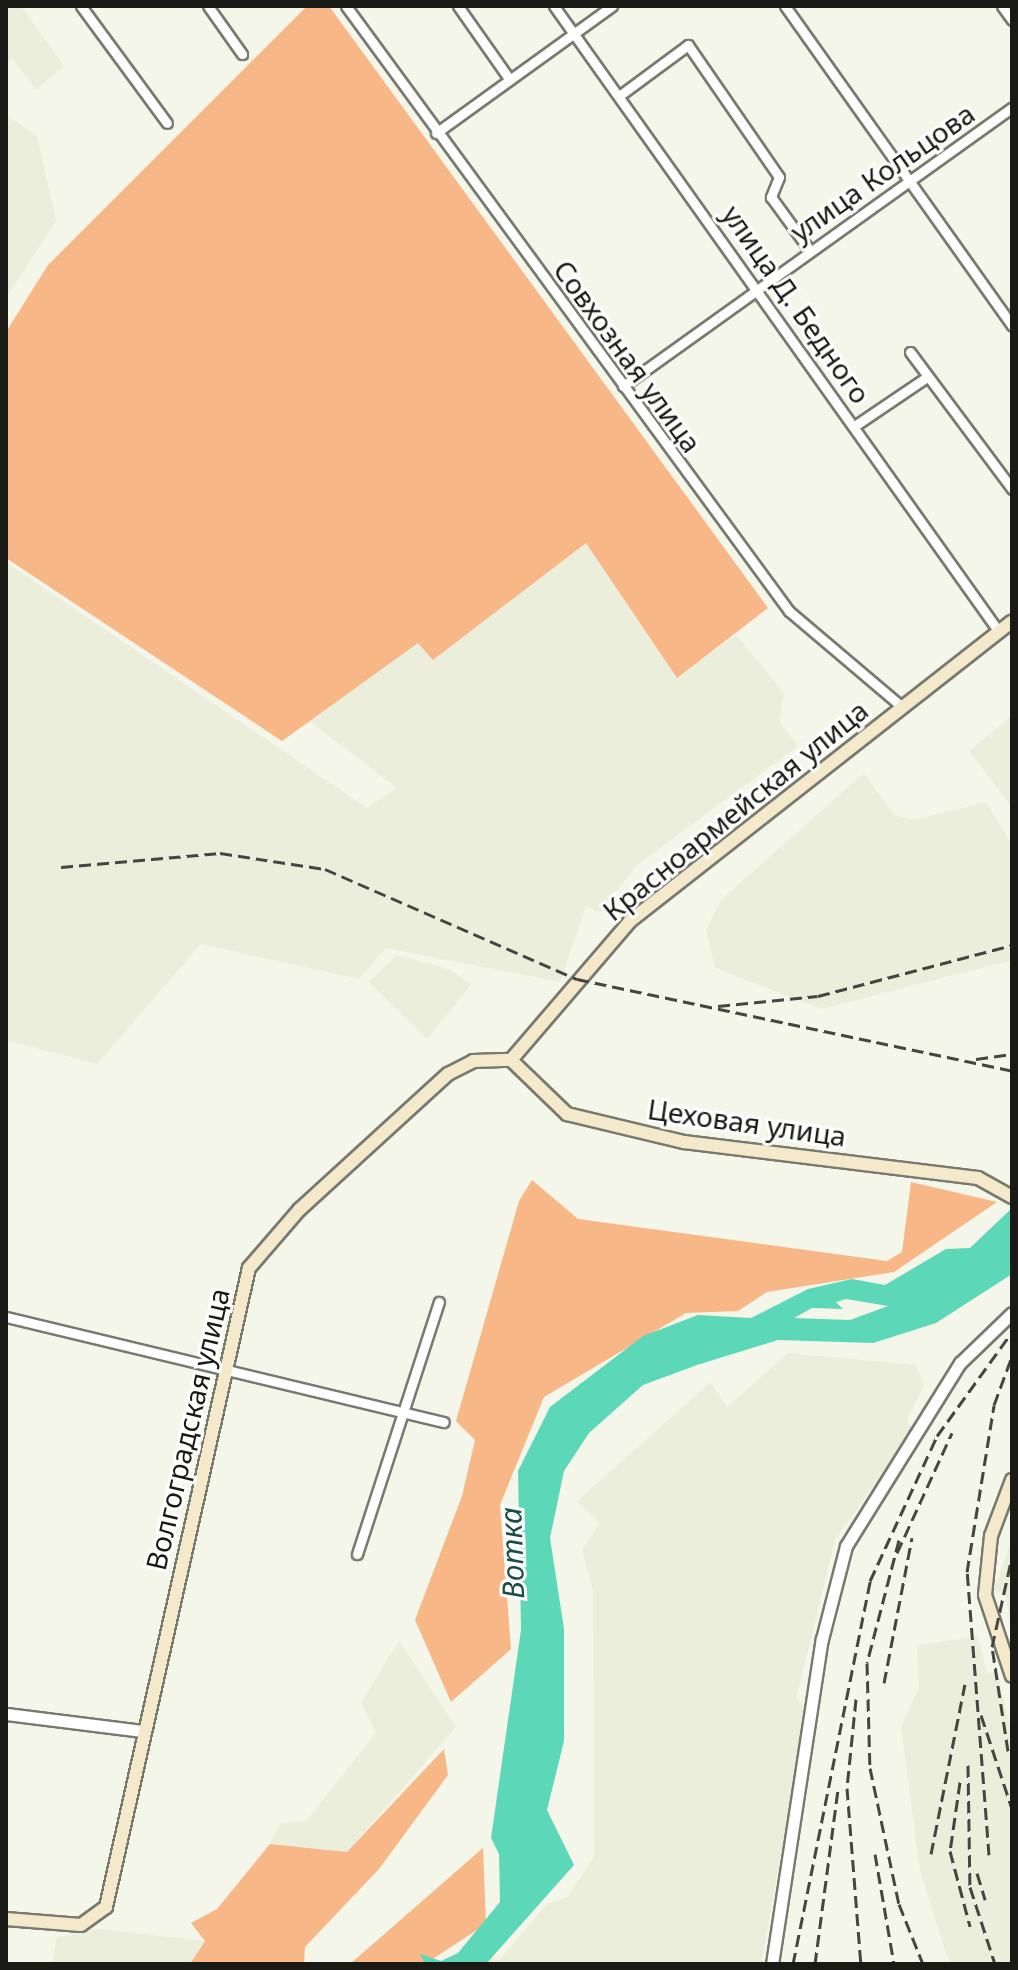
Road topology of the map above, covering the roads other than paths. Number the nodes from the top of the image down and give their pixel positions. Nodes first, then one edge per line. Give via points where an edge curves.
1 (81, 6) edge
2 (208, 6) edge
3 (346, 6) edge
4 (458, 6) edge
5 (554, 6) edge
6 (612, 6) edge
7 (785, 6) edge
8 (1002, 6) edge
9 (1012, 20) edge
10 (574, 34) junction
11 (242, 54) dead end
12 (510, 80) junction
13 (619, 96) junction
14 (1012, 108) edge
15 (167, 123) dead end
16 (436, 133) junction
17 (909, 181) junction
18 (808, 248) junction
19 (759, 285) junction
20 (1012, 325) edge
21 (910, 352) dead end
22 (927, 377) junction
23 (623, 386) junction
24 (856, 425) junction
25 (1012, 489) edge
26 (1012, 622) edge
27 (999, 632) junction
28 (902, 707) junction
29 (511, 1060) junction
30 (1012, 1197) edge
31 (439, 1302) dead end
32 (1012, 1313) edge
33 (6, 1317) edge
34 (227, 1365) junction
35 (405, 1412) junction
36 (444, 1422) dead end
37 (1012, 1480) edge
38 (357, 1554) dead end
39 (1012, 1676) edge
40 (6, 1714) edge
41 (143, 1731) junction
42 (6, 1919) edge
43 (772, 1964) edge

1 - 15 street
2 - 11 street
3 - 16 street, Совхозная улица
4 - 12 street
5 - 10 street, улица Д. Бедного
6 - 10 street
7 - 17 street
8 - 9 street
10 - 12 street
10 - 13 street, улица Д. Бедного
12 - 16 street
13 - 18 street via 688,45 779,177 771,197
13 - 19 street, улица Д. Бедного
14 - 17 street, улица Кольцова
16 - 23 street, Совхозная улица
17 - 18 street, улица Кольцова
17 - 20 street
18 - 19 street, улица Кольцова
19 - 23 street, улица Кольцова
19 - 24 street, улица Д. Бедного
21 - 22 street
22 - 24 street
22 - 25 street
23 - 28 street, Совхозная улица via 789,611
24 - 27 street, улица Д. Бедного
26 - 27 main road, Красноармейская улица
27 - 28 main road, Красноармейская улица
28 - 29 main road, Красноармейская улица via 630,921
29 - 30 main road, Цеховая улица via 567,1114 684,1142 978,1178
29 - 34 main road, Волгоградская улица via 473,1061 448,1074 299,1210 249,1268
31 - 35 street
32 - 43 street via 960,1363 846,1546 822,1639
33 - 34 street
34 - 35 street
34 - 41 main road, Волгоградская улица
35 - 36 street
35 - 38 street
37 - 39 main road via 991,1536 985,1595
40 - 41 street
41 - 42 main road, Волгоградская улица via 106,1907 81,1925

